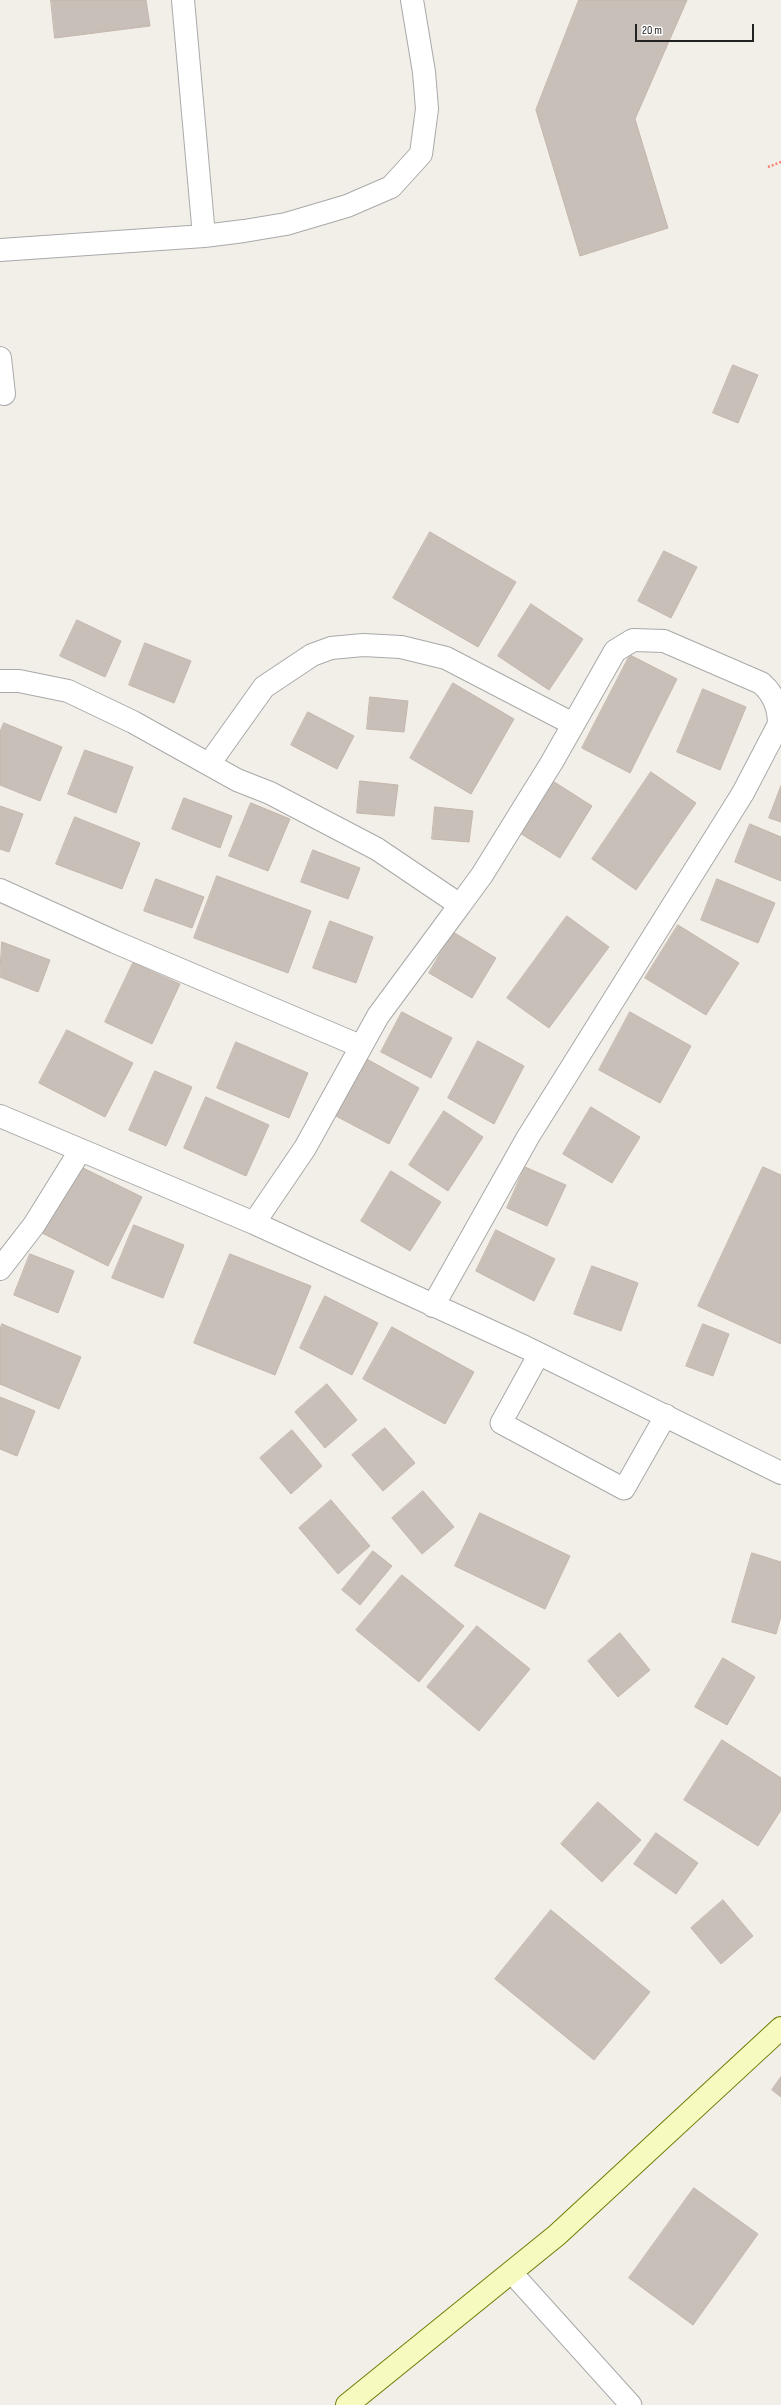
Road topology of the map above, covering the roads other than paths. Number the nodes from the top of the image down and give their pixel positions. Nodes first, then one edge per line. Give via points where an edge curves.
1 (183, 0) edge
2 (412, 0) edge
3 (204, 236) junction
4 (0, 250) edge
5 (0, 358) edge
6 (4, 394) dead end
7 (0, 681) edge
8 (775, 688) edge
9 (573, 724) junction
10 (209, 764) junction
11 (0, 890) edge
12 (460, 905) junction
13 (360, 1046) junction
14 (0, 1116) edge
15 (80, 1151) junction
16 (254, 1223) junction
17 (0, 1269) edge
18 (433, 1306) junction
19 (539, 1354) junction
20 (666, 1415) junction
21 (781, 1473) edge
22 (781, 2028) edge
23 (512, 2273) junction
24 (347, 2405) edge
25 (632, 2405) edge

1 - 3 street
2 - 3 street via 424,72 427,109 421,154 391,187 347,206 286,224
3 - 4 street
5 - 6 street
7 - 10 street via 19,681 68,691 133,722
8 - 9 street via 664,641 633,640 616,651
8 - 18 street via 779,724 743,793 528,1137
9 - 10 street via 446,658 401,647 363,645 330,648 312,655 264,687
9 - 12 street via 486,868
10 - 12 street via 236,780 270,793 377,849
11 - 13 street
12 - 13 street via 382,1010
13 - 16 street via 305,1148
14 - 15 street
15 - 16 street
15 - 17 street via 34,1224
16 - 18 street
18 - 19 street
19 - 20 street
19 - 20 lane via 501,1423 624,1490
20 - 21 street
22 - 23 main road via 563,2230
23 - 24 main road
23 - 25 lane

